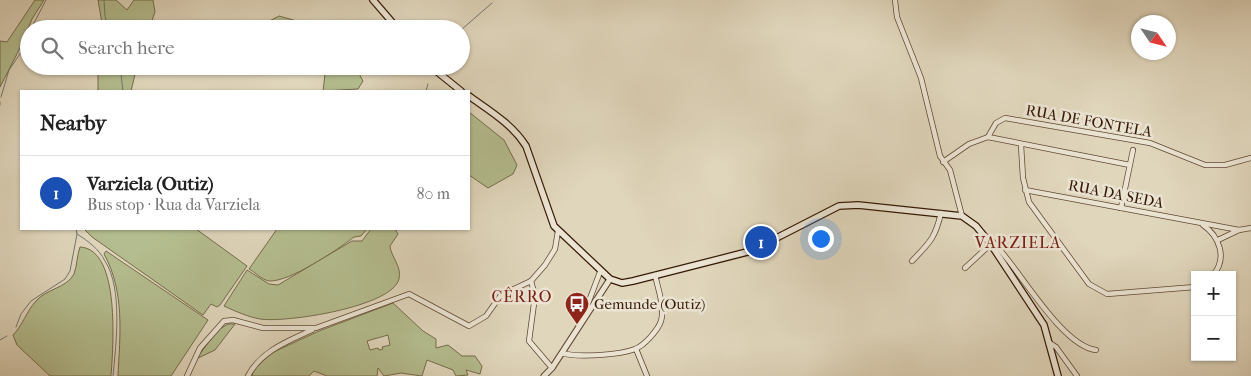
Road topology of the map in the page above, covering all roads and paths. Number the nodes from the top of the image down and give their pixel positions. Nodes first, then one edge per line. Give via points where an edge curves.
1 (373, 0) edge
2 (895, 0) edge
3 (390, 20) edge
4 (441, 75) edge
5 (460, 90) edge
6 (470, 97) edge
7 (988, 137) junction
8 (1021, 145) junction
9 (1133, 150) dead end
10 (1251, 158) edge
11 (943, 162) junction
12 (1130, 166) junction
13 (1025, 190) junction
14 (1121, 208) junction
15 (941, 212) junction
16 (962, 216) junction
17 (1201, 224) junction
18 (1251, 228) edge
19 (1239, 230) junction
20 (558, 231) junction
21 (1218, 240) junction
22 (990, 243) junction
23 (912, 261) dead end
24 (964, 268) dead end
25 (1215, 271) edge
26 (600, 272) junction
27 (655, 276) junction
28 (610, 279) junction
29 (531, 281) junction
30 (1191, 286) edge
31 (582, 323) junction
32 (316, 328) junction
33 (1050, 344) junction
34 (636, 349) junction
35 (1096, 350) dead end
36 (562, 353) junction
37 (552, 368) junction
38 (187, 376) edge
39 (248, 376) edge
40 (544, 376) edge
41 (647, 376) edge
42 (1058, 376) edge
43 (1077, 376) edge

1 - 3 main road
2 - 11 street via 897,17 921,78
4 - 5 main road
6 - 20 main road via 519,135
7 - 8 street
7 - 10 street, RUA DE FONTELA via 996,123 1005,118 1150,143 1205,165
7 - 11 street via 969,144
8 - 12 street
8 - 13 street
9 - 12 street
11 - 16 street via 950,170
12 - 14 street
13 - 14 street, RUA DA SEDA
13 - 30 street via 1029,202 1096,289 1107,294
14 - 17 street, RUA DA SEDA
15 - 16 main road
15 - 23 street via 930,244
15 - 27 main road via 839,206 752,251
16 - 22 main road via 976,226
17 - 19 street, RUA DA SEDA
17 - 21 street
18 - 19 street, RUA DA SEDA
19 - 21 street, RUA DA SEDA
20 - 26 main road
20 - 29 street via 556,249
21 - 25 street via 1221,252
22 - 24 street
22 - 33 main road via 1044,325
22 - 35 street via 997,246 1033,295 1073,339 1087,349
26 - 28 main road
26 - 31 street
27 - 28 main road via 622,283
27 - 34 street via 660,293 661,321
28 - 31 street
29 - 32 street via 501,295 486,316 469,326 409,294
29 - 37 street via 535,296 529,341
31 - 36 street
32 - 38 street via 263,328 233,320 224,321 200,348
32 - 39 street via 280,344 255,363
33 - 42 main road
33 - 43 street
34 - 36 street via 592,355
34 - 41 street
36 - 37 street
37 - 40 street

